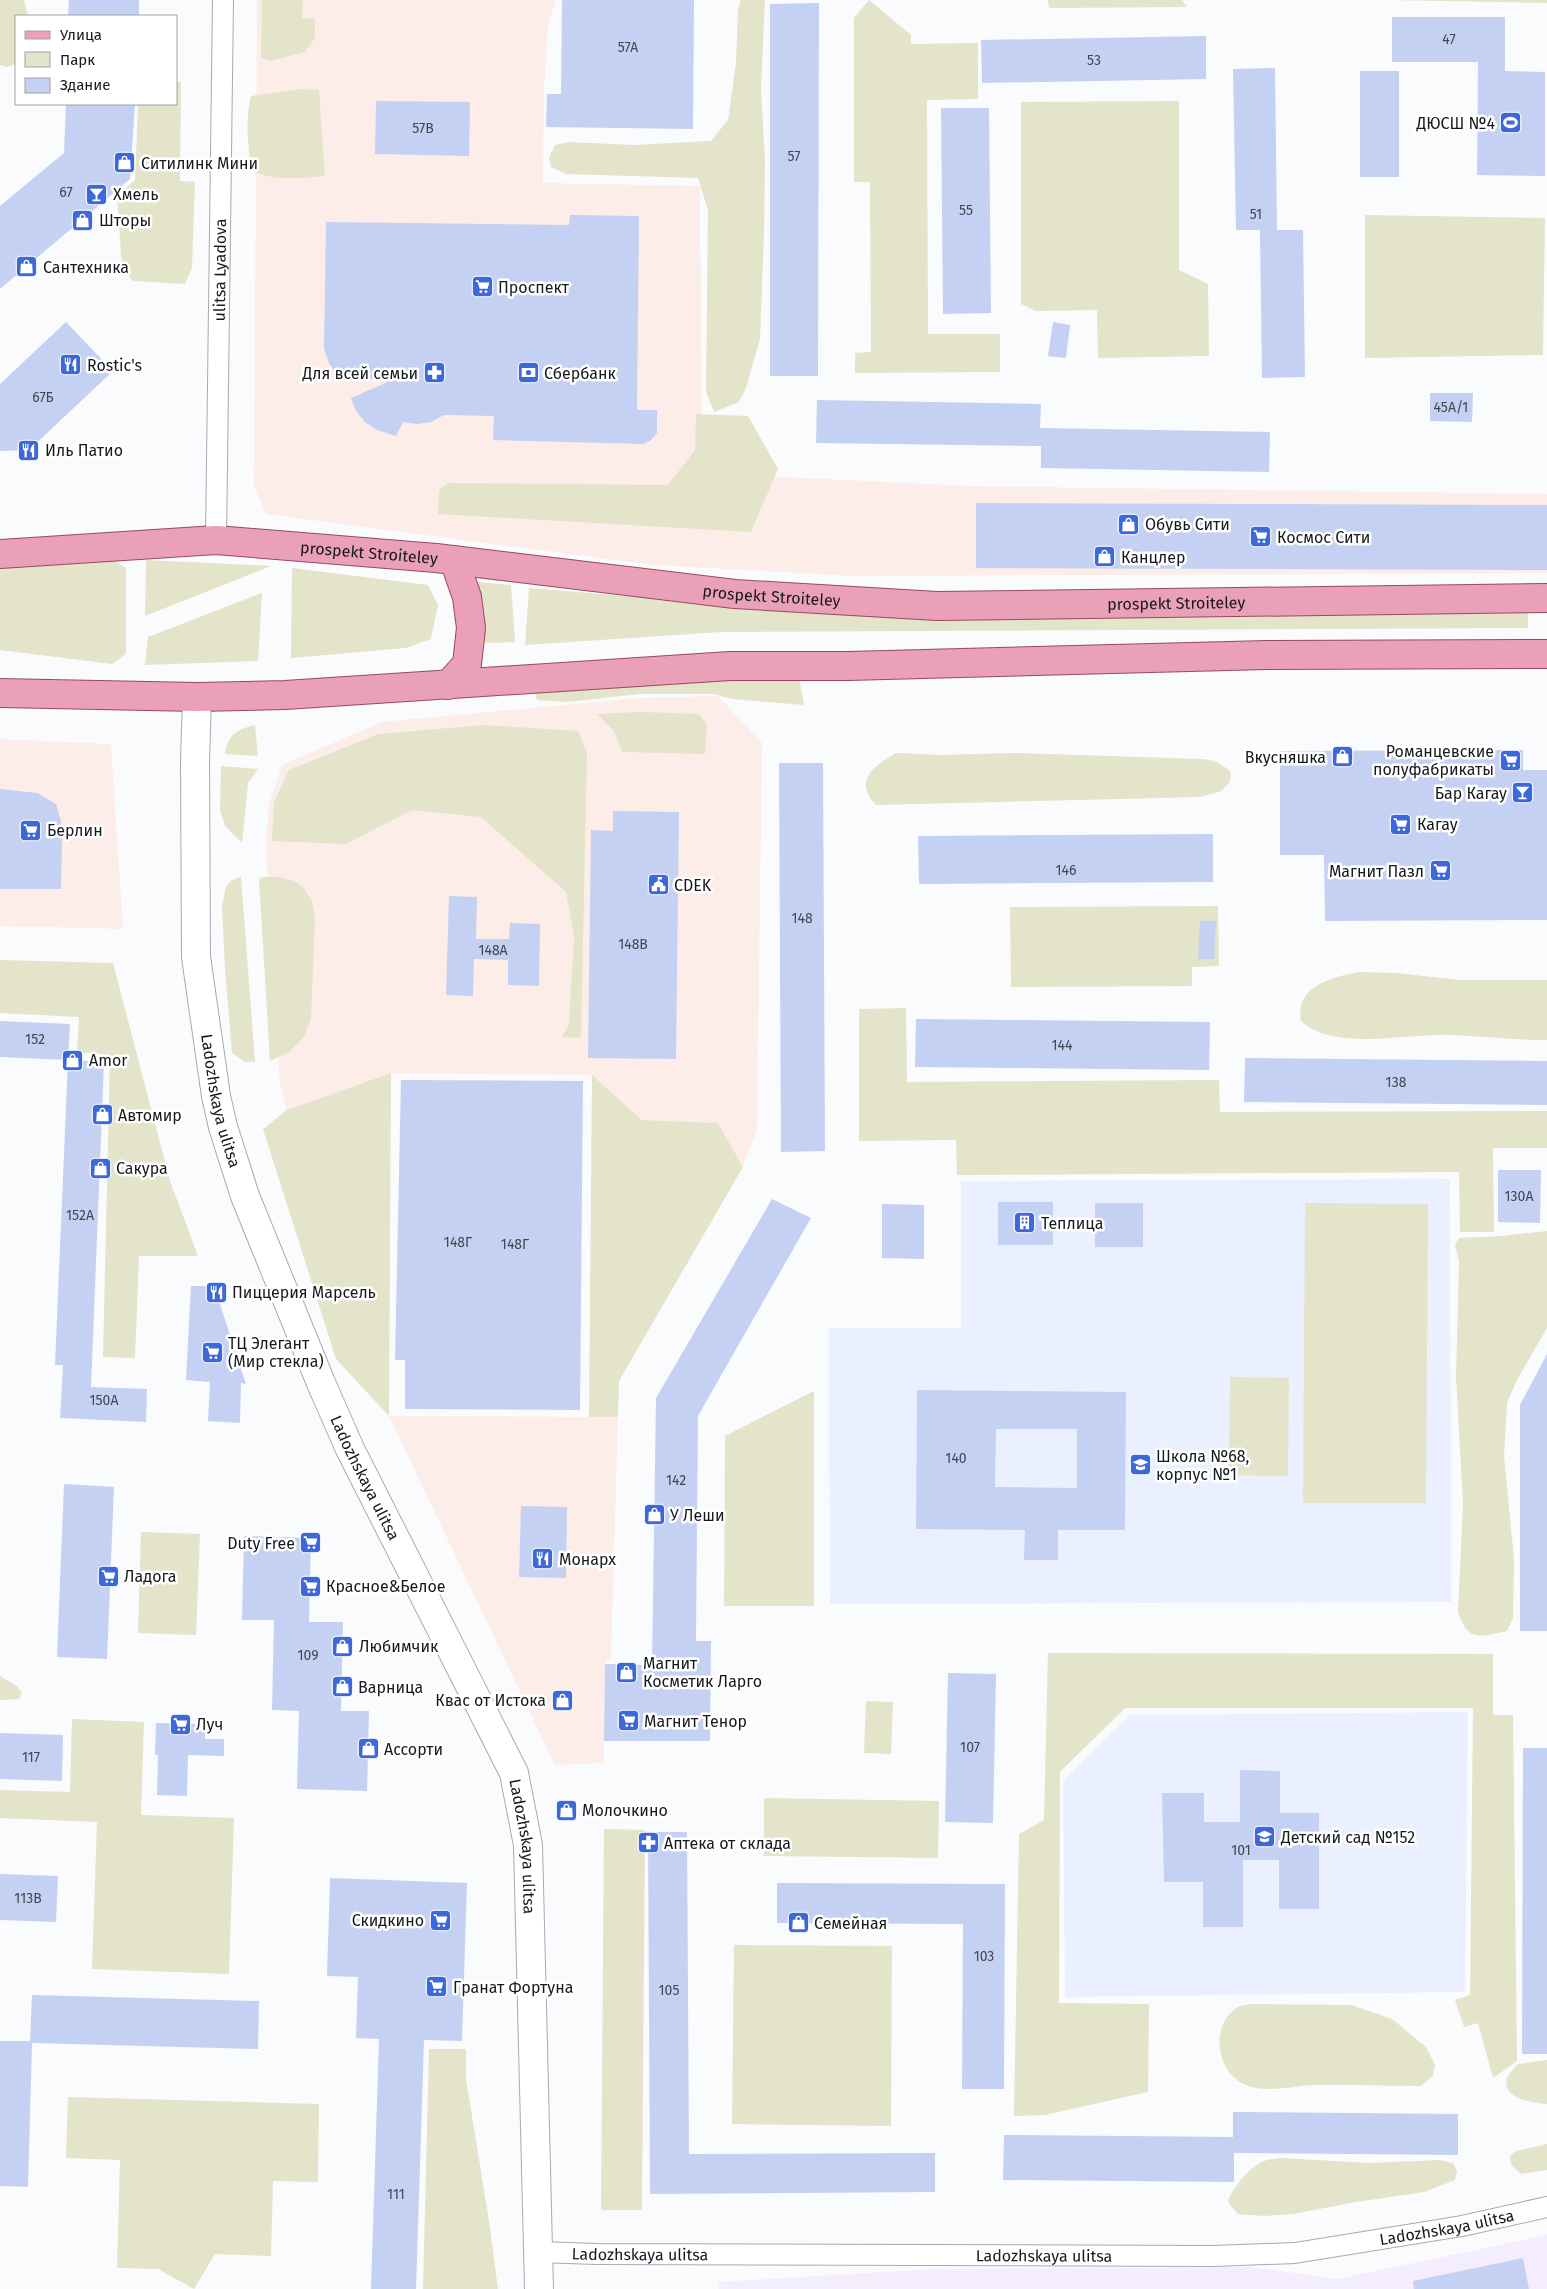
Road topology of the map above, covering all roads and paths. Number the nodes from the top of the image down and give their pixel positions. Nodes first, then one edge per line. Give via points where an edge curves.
1 (223, 0) edge
2 (216, 540) junction
3 (0, 554) edge
4 (454, 560) junction
5 (1547, 598) edge
6 (1547, 654) edge
7 (448, 684) junction
8 (0, 692) edge
9 (197, 697) junction
10 (1547, 2207) edge
11 (538, 2252) junction
12 (539, 2289) edge

1 - 2 street, ulitsa Lyadova
2 - 3 main road, prospekt Stroiteley
2 - 4 main road, prospekt Stroiteley
4 - 5 main road, prospekt Stroiteley via 735,594 937,606
4 - 7 main road via 467,597 471,628 467,664
6 - 7 main road via 1267,655 730,666
7 - 9 main road via 285,695
8 - 9 main road
9 - 11 street, Ladozhskaya ulitsa via 196,957 223,1127 244,1196 321,1383 355,1458 514,1773 528,1844
10 - 11 street, Ladozhskaya ulitsa via 1462,2226 1295,2253 1213,2256
11 - 12 street, Ladozhskaya ulitsa

